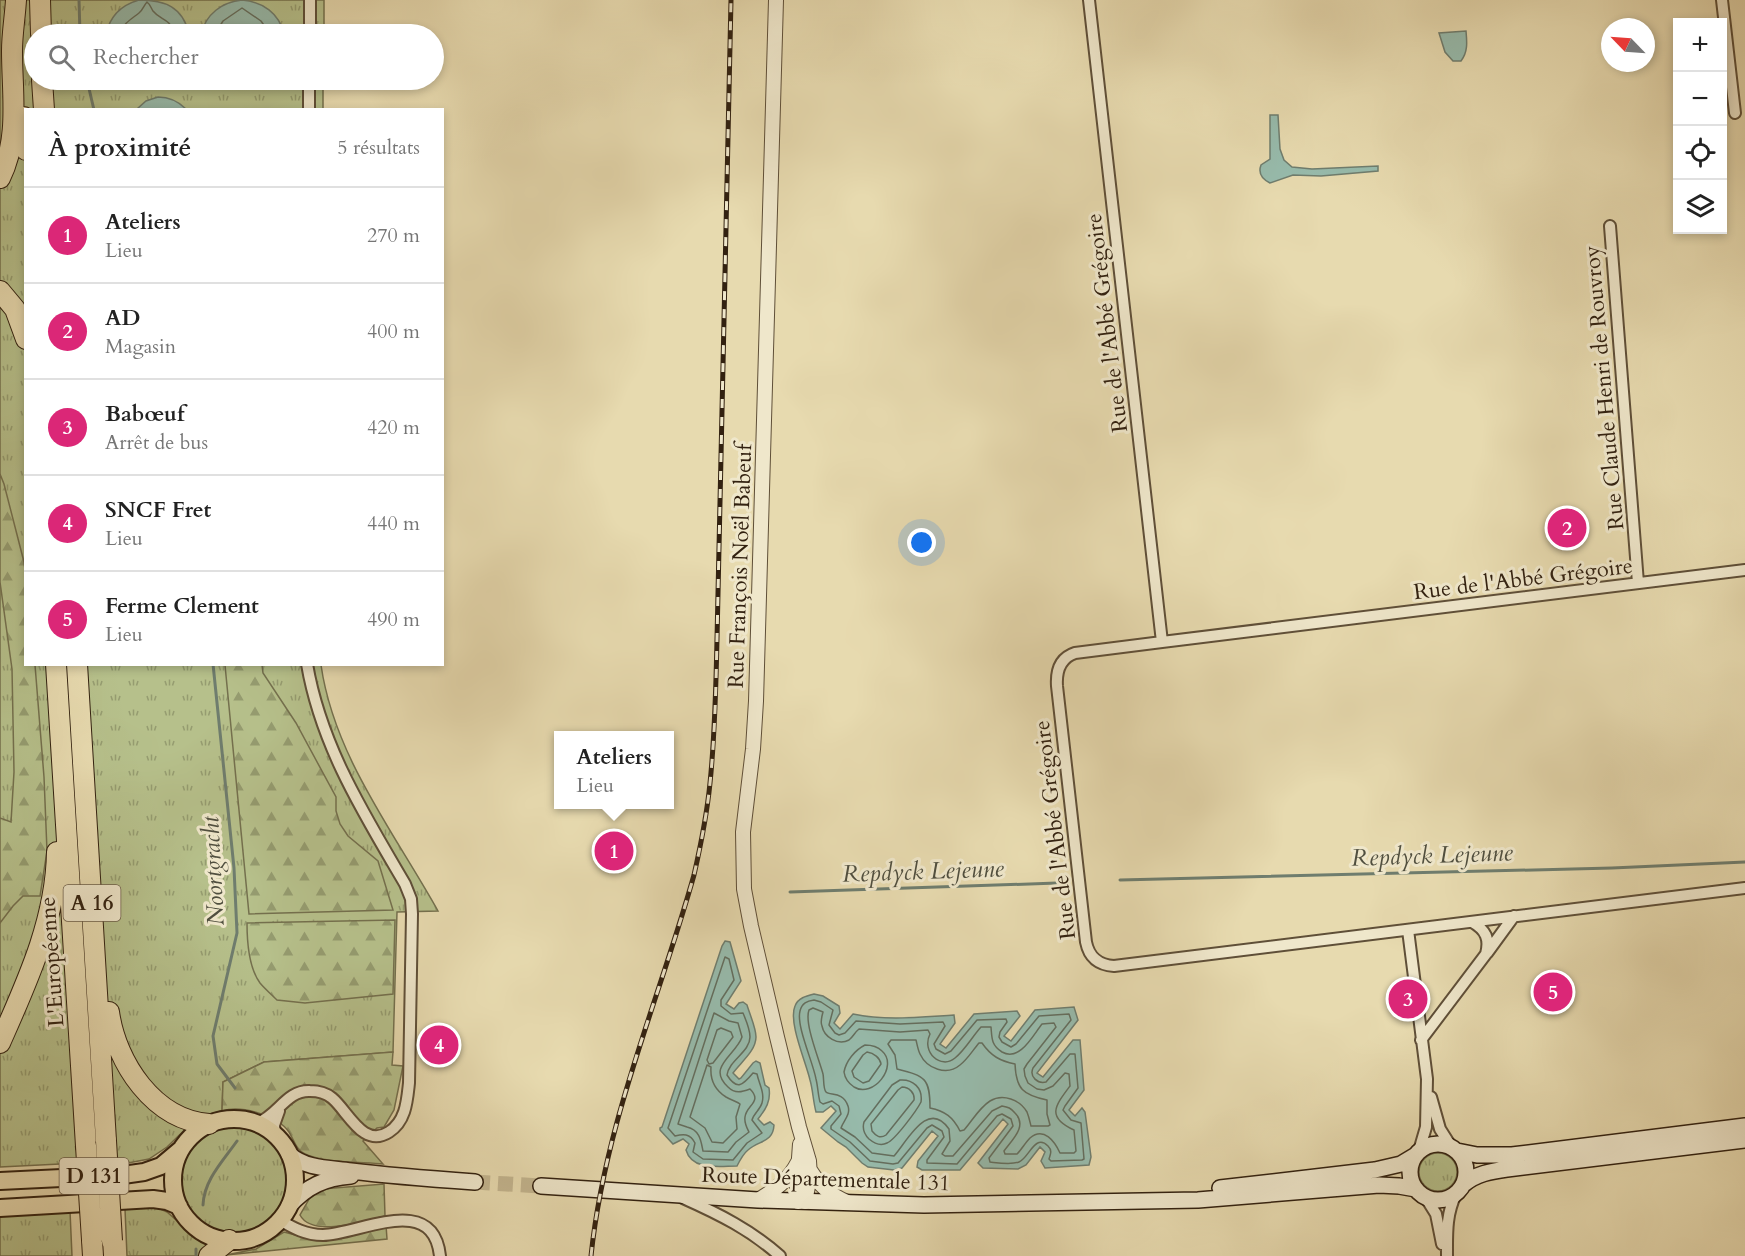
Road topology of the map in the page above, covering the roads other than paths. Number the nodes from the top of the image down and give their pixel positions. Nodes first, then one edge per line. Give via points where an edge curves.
1 (18, 0) edge
2 (40, 0) edge
3 (310, 0) edge
4 (776, 0) edge
5 (1089, 0) edge
6 (1722, 0) edge
7 (41, 24) edge
8 (310, 24) edge
9 (43, 90) edge
10 (309, 90) edge
11 (44, 108) edge
12 (309, 108) edge
13 (24, 112) edge
14 (1735, 113) dead end
15 (0, 178) edge
16 (1610, 226) dead end
17 (0, 291) edge
18 (24, 334) edge
19 (1745, 570) edge
20 (1638, 583) junction
21 (1162, 642) junction
22 (56, 666) edge
23 (77, 666) edge
24 (307, 666) edge
25 (60, 733) junction
26 (90, 873) junction
27 (1745, 888) edge
28 (1514, 916) junction
29 (1472, 922) junction
30 (1408, 930) junction
31 (1483, 958) junction
32 (1421, 1040) junction
33 (0, 1043) edge
34 (1426, 1079) junction
35 (284, 1103) junction
36 (256, 1123) junction
37 (209, 1124) junction
38 (1745, 1126) edge
39 (799, 1127) junction
40 (275, 1134) junction
41 (1745, 1140) edge
42 (181, 1149) junction
43 (1455, 1150) junction
44 (1417, 1153) junction
45 (289, 1154) junction
46 (801, 1155) junction
47 (810, 1170) junction
48 (381, 1175) junction
49 (0, 1181) edge
50 (475, 1182) tunnel mouth
51 (541, 1186) tunnel mouth
52 (1460, 1189) junction
53 (1421, 1194) junction
54 (678, 1196) junction
55 (758, 1200) junction
56 (1110, 1201) junction
57 (802, 1202) junction
58 (851, 1204) junction
59 (179, 1206) junction
60 (0, 1208) edge
61 (284, 1213) junction
62 (229, 1240) junction
63 (88, 1248) edge
64 (113, 1248) edge
65 (209, 1256) edge
66 (440, 1256) edge
67 (780, 1256) edge
68 (1446, 1256) edge

1 - 13 highway
1 - 15 highway via 12,50 13,128
2 - 7 highway
3 - 8 street
4 - 39 street, Rue François Noël Babeuf via 756,701 742,864 751,926
5 - 21 street, Rue de l'Abbé Grégoire
6 - 14 street
9 - 11 highway
10 - 12 street
16 - 20 street, Rue Claude Henri de Rouvroy
17 - 18 highway via 15,309
19 - 20 street, Rue de l'Abbé Grégoire
20 - 21 street, Rue de l'Abbé Grégoire
21 - 30 street, Rue de l'Abbé Grégoire via 1075,653 1064,660 1058,672 1086,942 1093,958 1114,966
22 - 25 highway, L'Européenne / A 16
23 - 26 highway, L'Européenne / A 16
24 - 35 street via 332,748 411,899 410,1075 401,1120 379,1137 363,1132 333,1098 324,1094 301,1092
25 - 33 highway via 57,866 50,911 30,974
25 - 63 highway, L'Européenne / A 16, bridge via 79,1023
26 - 37 highway via 110,1020 119,1050 142,1086 165,1109 183,1119
26 - 64 highway, L'Européenne / A 16, bridge
27 - 28 street, Rue de l'Abbé Grégoire
28 - 29 street, Rue de l'Abbé Grégoire
28 - 31 street
29 - 30 street, Rue de l'Abbé Grégoire
29 - 31 street via 1484,931 1487,939
30 - 32 street
31 - 32 street
32 - 34 street
34 - 43 street via 1440,1129
34 - 44 street via 1426,1127
35 - 36 street via 269,1118
35 - 40 street via 275,1121
36 - 37 main road via 229,1119
36 - 40 main road
37 - 42 main road
38 - 43 main road via 1512,1155 1476,1155
39 - 46 street, Rue François Noël Babeuf
39 - 47 street, Rue François Noël Babeuf
40 - 45 main road
41 - 52 main road via 1507,1169 1472,1178
42 - 49 main road, D 131 via 161,1166 144,1172
42 - 59 main road via 173,1178
43 - 44 main road via 1437,1144
43 - 52 main road via 1466,1168
44 - 53 main road via 1410,1172
44 - 56 main road, Route Départementale 131 via 1396,1166 1374,1170
45 - 48 main road via 316,1167
45 - 61 main road via 295,1182
46 - 55 street via 788,1179
46 - 57 street, Rue François Noël Babeuf via 797,1186
47 - 57 street, Rue François Noël Babeuf
47 - 58 street, Rue François Noël Babeuf via 826,1191
48 - 50 main road
48 - 61 main road via 319,1182 304,1190
51 - 54 main road, Route Départementale 131
52 - 53 main road via 1442,1200
52 - 68 street via 1450,1208
53 - 56 main road, Route Départementale 131 via 1399,1186 1379,1185 1215,1199
53 - 68 street via 1436,1214
54 - 55 main road, Route Départementale 131
54 - 67 street via 735,1223
55 - 57 main road, Route Départementale 131
56 - 58 main road, Route Départementale 131
57 - 58 main road, Route Départementale 131
59 - 60 main road, D 131 via 153,1199
59 - 62 main road via 198,1229 214,1238
61 - 62 main road via 257,1236
61 - 66 street via 303,1232 320,1235 408,1220 433,1234
62 - 65 highway

